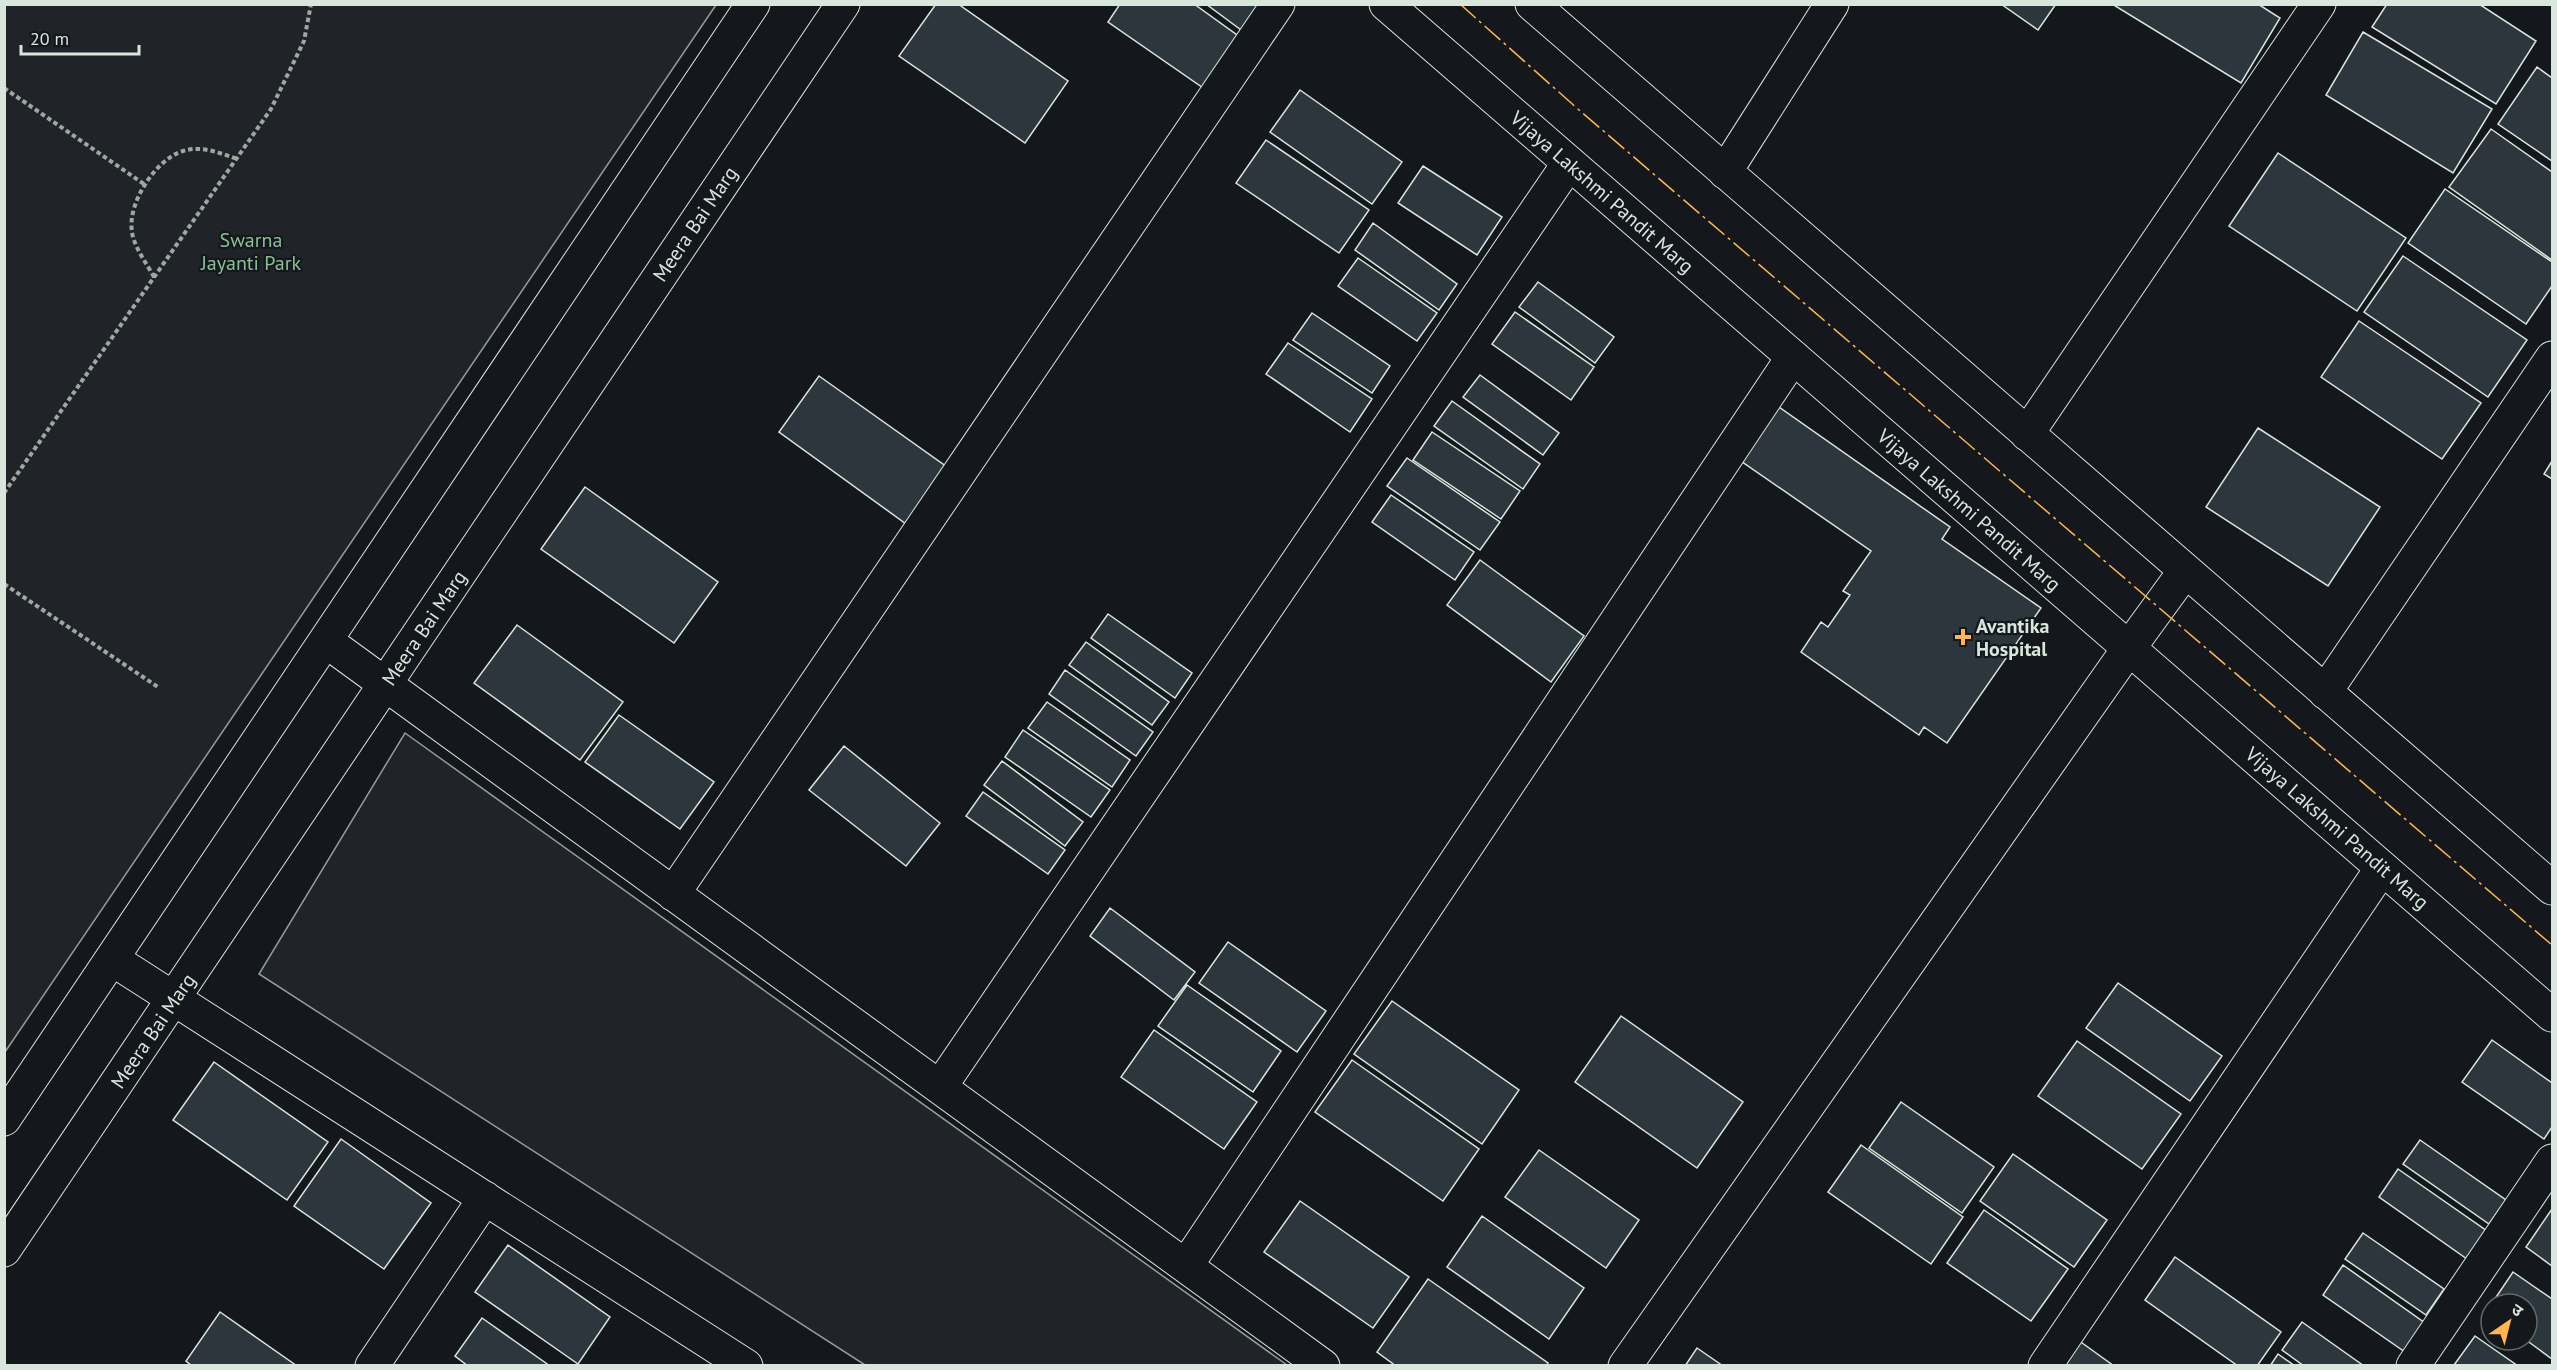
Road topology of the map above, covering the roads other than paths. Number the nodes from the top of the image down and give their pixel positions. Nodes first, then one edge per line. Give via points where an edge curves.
1 (753, 4) edge
2 (843, 4) edge
3 (1278, 4) edge
4 (1386, 4) edge
5 (1532, 4) edge
6 (1833, 4) edge
7 (2319, 4) edge
8 (1569, 163) junction
9 (1725, 172) junction
10 (1793, 357) junction
11 (2553, 358) edge
12 (2027, 434) junction
13 (2186, 571) junction
14 (326, 641) junction
15 (2129, 648) junction
16 (386, 685) junction
17 (2325, 692) junction
18 (2382, 868) junction
19 (2553, 888) edge
20 (673, 894) junction
21 (112, 959) junction
22 (174, 999) junction
23 (2553, 1015) edge
24 (940, 1087) junction
25 (4, 1119) edge
26 (2553, 1161) edge
27 (485, 1198) junction
28 (4, 1250) edge
29 (1186, 1266) junction
30 (372, 1365) edge
31 (745, 1365) edge
32 (1323, 1365) edge
33 (1625, 1365) edge
34 (2044, 1365) edge
35 (2413, 1365) edge

1 - 14 street
2 - 16 street, Meera Bai Marg
3 - 20 street
4 - 8 street, Vijaya Lakshmi Pandit Marg
5 - 9 street
6 - 9 street
7 - 12 street
8 - 10 street, Vijaya Lakshmi Pandit Marg
8 - 24 street
9 - 12 street
10 - 15 street, Vijaya Lakshmi Pandit Marg
10 - 29 street
11 - 17 street
12 - 13 street
13 - 15 street
13 - 17 street
14 - 16 street
14 - 21 street
15 - 18 street, Vijaya Lakshmi Pandit Marg
15 - 33 street
16 - 20 street
16 - 22 street, Meera Bai Marg
17 - 19 street
18 - 23 street, Vijaya Lakshmi Pandit Marg
18 - 34 street
20 - 24 street
21 - 22 street
21 - 25 street
22 - 27 street
22 - 28 street, Meera Bai Marg
24 - 29 street
26 - 35 street
27 - 30 street
27 - 31 street
29 - 32 street

